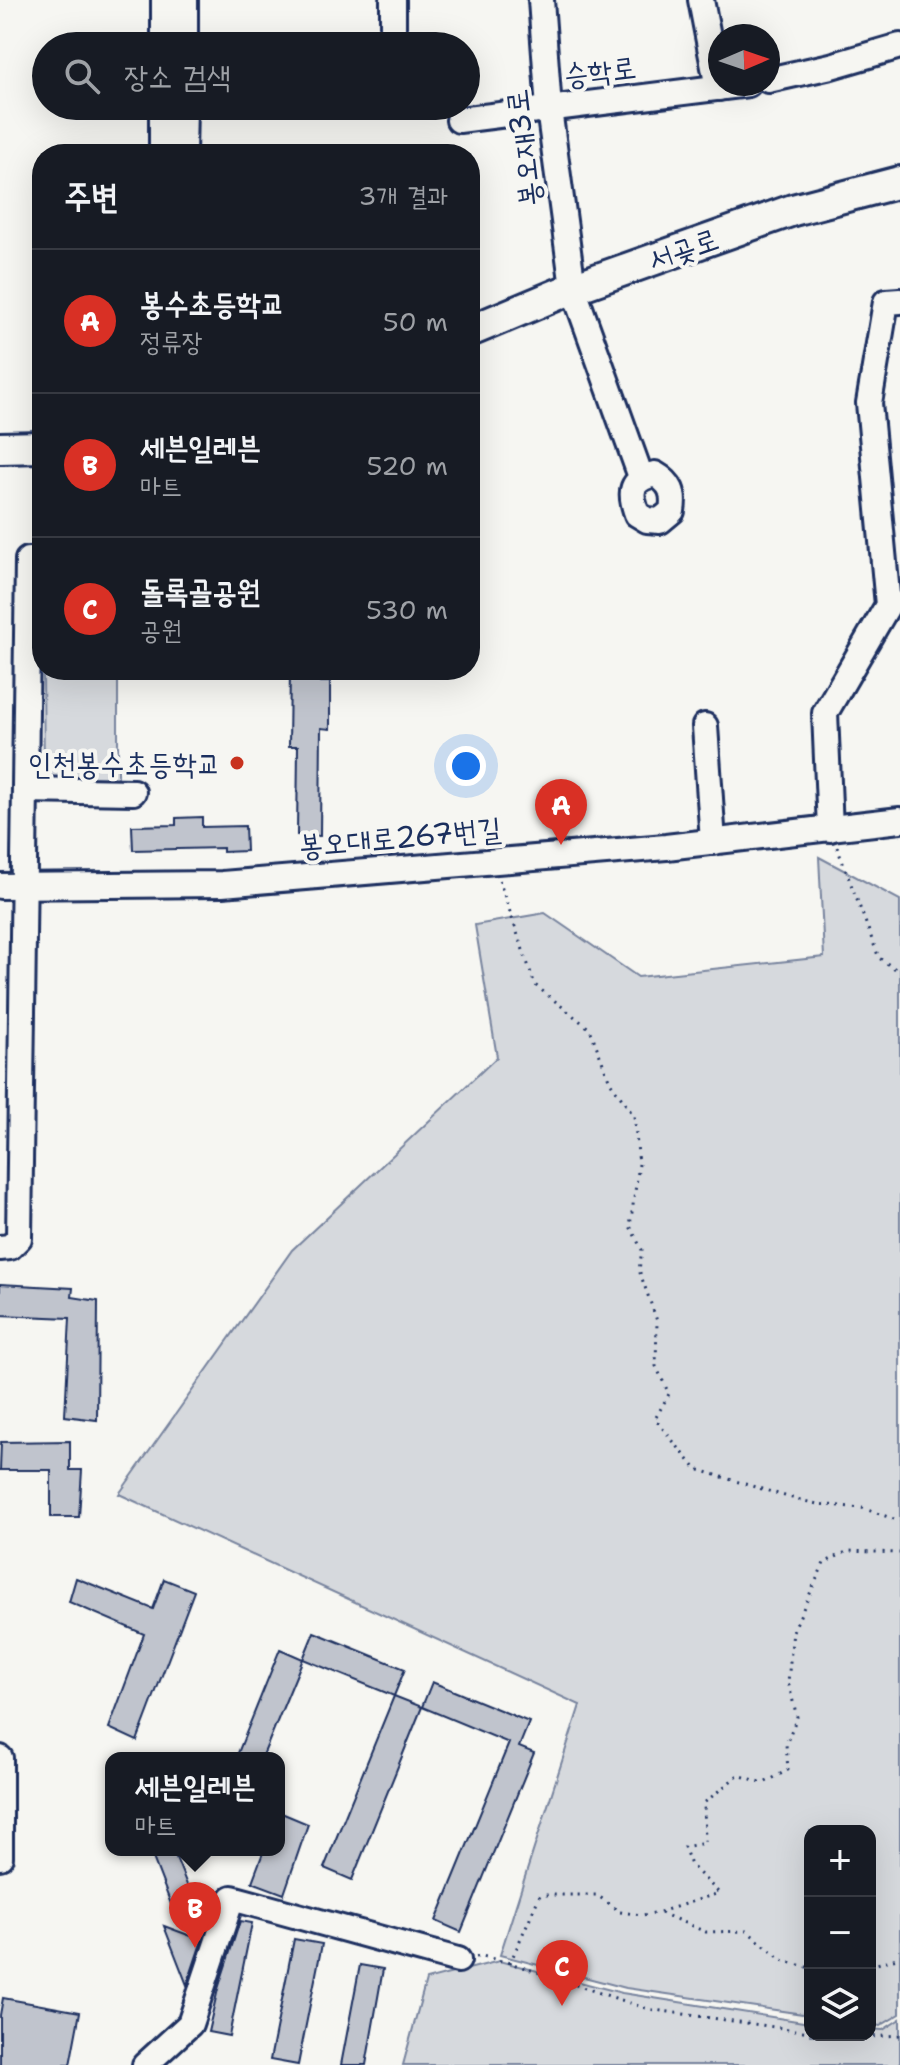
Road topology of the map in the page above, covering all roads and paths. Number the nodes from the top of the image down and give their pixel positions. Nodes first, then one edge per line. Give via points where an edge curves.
1 (164, 0) edge
2 (185, 0) edge
3 (393, 0) edge
4 (541, 0) edge
5 (701, 0) edge
6 (164, 32) edge
7 (185, 32) edge
8 (393, 32) edge
9 (708, 36) edge
10 (900, 46) edge
11 (780, 77) edge
12 (708, 89) edge
13 (549, 109) junction
14 (480, 117) edge
15 (162, 120) edge
16 (184, 120) edge
17 (162, 144) edge
18 (183, 144) edge
19 (900, 182) edge
20 (573, 288) junction
21 (900, 301) edge
22 (480, 327) edge
23 (32, 447) edge
24 (0, 448) edge
25 (641, 477) dead end
26 (889, 489) edge
27 (32, 560) edge
28 (705, 726) dead end
29 (25, 790) junction
30 (133, 792) dead end
31 (900, 820) edge
32 (830, 829) junction
33 (713, 842) junction
34 (493, 862) junction
35 (12, 886) edge
36 (900, 972) edge
37 (0, 1248) edge
38 (900, 1521) edge
39 (900, 1553) edge
40 (0, 1758) edge
41 (0, 1857) edge
42 (660, 1912) junction
43 (900, 1957) edge
44 (458, 1960) joint
45 (510, 1963) junction
46 (876, 1964) edge
47 (804, 1966) edge
48 (804, 2031) edge
49 (900, 2035) edge
50 (876, 2037) edge
51 (145, 2065) edge

1 - 6 street
2 - 7 street
3 - 8 street
4 - 13 street, 봉오재3로
5 - 9 street
10 - 11 street
12 - 13 street, 승학로
13 - 14 street, 승학로
13 - 20 street, 봉오재3로
15 - 17 street
16 - 18 street
19 - 20 main road, 서곶로 via 793,210
20 - 22 main road, 서곶로
20 - 25 street, 봉오재3로
21 - 26 street via 886,302 869,403
23 - 24 main road
26 - 32 street via 888,605 825,713
27 - 29 street
28 - 33 street
29 - 30 street
29 - 35 street
31 - 32 street, 봉오대로267번길
32 - 33 street, 봉오대로267번길
32 - 36 path via 879,958
33 - 34 street, 봉오대로267번길
34 - 35 street, 봉오대로267번길 via 222,884
34 - 38 path via 535,985 590,1029 610,1082 634,1116 639,1164 630,1226 642,1250 639,1270 657,1321 656,1366 669,1394 655,1419 696,1469 817,1504 862,1508
35 - 37 street via 19,1238
39 - 42 path via 848,1551 824,1563 793,1631 788,1682 797,1717 786,1744 788,1770 764,1783 738,1775 704,1803 705,1843 684,1847 691,1865 719,1893
40 - 41 street
42 - 45 path via 620,1912 597,1895 540,1895
42 - 47 path via 706,1932 747,1931 782,1960
43 - 46 path
44 - 45 path via 482,1956
44 - 51 street via 232,1898 190,2024
45 - 48 path via 648,2009
49 - 50 path

